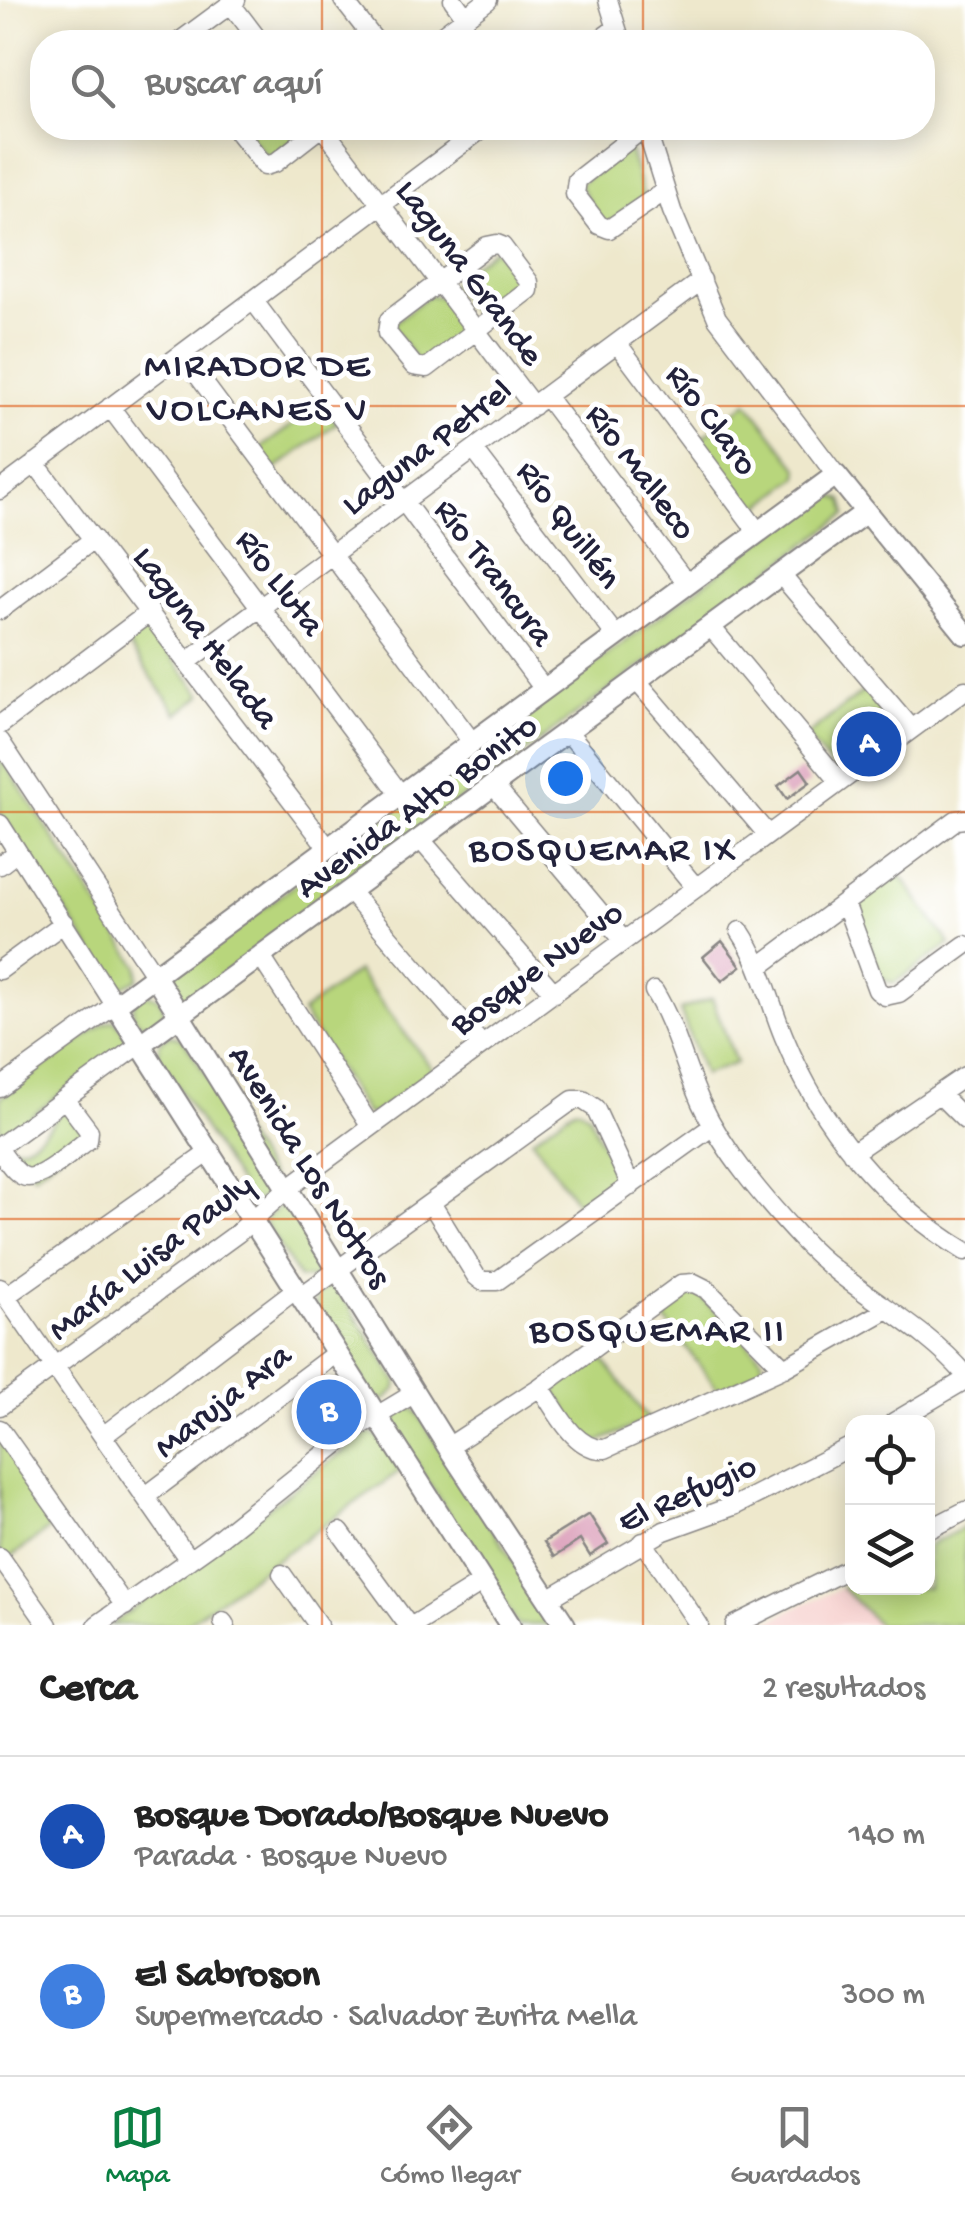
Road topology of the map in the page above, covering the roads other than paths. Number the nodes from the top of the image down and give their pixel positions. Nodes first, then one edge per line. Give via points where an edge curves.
1 (343, 0) edge
2 (454, 0) edge
3 (488, 0) edge
4 (608, 0) edge
5 (234, 2) edge
6 (466, 18) junction
7 (196, 30) edge
8 (252, 30) edge
9 (367, 30) edge
10 (450, 30) edge
11 (617, 30) edge
12 (243, 140) edge
13 (306, 140) edge
14 (331, 140) edge
15 (468, 140) edge
16 (630, 140) edge
17 (649, 140) edge
18 (665, 191) junction
19 (381, 204) junction
20 (702, 280) junction
21 (440, 282) junction
22 (253, 300) junction
23 (477, 331) junction
24 (618, 343) junction
25 (182, 354) junction
26 (540, 401) junction
27 (110, 407) junction
28 (474, 450) junction
29 (35, 463) junction
30 (836, 475) junction
31 (0, 490) edge
32 (402, 502) junction
33 (866, 512) junction
34 (758, 532) junction
35 (94, 540) junction
36 (332, 555) junction
37 (781, 574) junction
38 (687, 584) junction
39 (261, 608) junction
40 (0, 610) edge
41 (150, 612) junction
42 (711, 626) junction
43 (965, 634) edge
44 (616, 636) junction
45 (188, 662) junction
46 (637, 681) junction
47 (544, 689) junction
48 (965, 690) edge
49 (0, 725) edge
50 (912, 729) junction
51 (568, 732) junction
52 (0, 741) edge
53 (472, 742) junction
54 (840, 782) junction
55 (494, 786) junction
56 (401, 794) junction
57 (965, 818) edge
58 (0, 824) edge
59 (768, 835) junction
60 (421, 840) junction
61 (328, 848) junction
62 (17, 852) junction
63 (0, 865) edge
64 (696, 888) junction
65 (350, 892) junction
66 (845, 903) junction
67 (64, 924) junction
68 (740, 931) dead end
69 (624, 941) junction
70 (965, 944) edge
71 (261, 957) junction
72 (760, 966) junction
73 (0, 970) edge
74 (154, 976) junction
75 (654, 991) dead end
76 (554, 993) junction
77 (115, 1005) junction
78 (180, 1016) junction
79 (142, 1043) junction
80 (482, 1045) junction
81 (965, 1076) edge
82 (0, 1088) edge
83 (940, 1094) junction
84 (65, 1099) junction
85 (965, 1120) edge
86 (713, 1126) junction
87 (371, 1127) junction
88 (0, 1148) edge
89 (211, 1152) junction
90 (852, 1153) junction
91 (631, 1186) junction
92 (288, 1188) junction
93 (431, 1203) junction
94 (252, 1220) junction
95 (965, 1252) edge
96 (340, 1269) junction
97 (3, 1292) edge
98 (297, 1293) junction
99 (886, 1310) junction
100 (335, 1354) junction
101 (55, 1368) junction
102 (784, 1368) junction
103 (965, 1377) edge
104 (540, 1387) junction
105 (415, 1393) junction
106 (0, 1406) edge
107 (905, 1415) edge
108 (375, 1417) junction
109 (0, 1429) edge
110 (102, 1436) junction
111 (448, 1448) junction
112 (845, 1450) edge
113 (146, 1496) junction
114 (965, 1511) edge
115 (935, 1526) edge
116 (340, 1532) dead end
117 (643, 1542) junction
118 (0, 1557) edge
119 (190, 1560) junction
120 (845, 1570) edge
121 (282, 1574) dead end
122 (482, 1582) junction
123 (548, 1599) junction
124 (125, 1606) junction
125 (48, 1625) edge
126 (97, 1625) edge
127 (318, 1625) edge
128 (411, 1625) edge
129 (510, 1625) edge
130 (565, 1625) edge
131 (699, 1625) edge
132 (735, 1625) edge

1 - 9 street
2 - 6 street
3 - 6 street
4 - 11 street
5 - 7 street
5 - 8 street
6 - 10 street
12 - 13 street via 270,166
14 - 19 street, Laguna Grande
15 - 19 street
16 - 18 street via 578,180 575,194 608,229
17 - 18 street
18 - 20 street
19 - 21 street, Laguna Grande
19 - 22 street
20 - 24 street, Laguna Petrel
20 - 30 street via 726,334
21 - 23 street, Laguna Grande
21 - 23 street via 493,244 502,246 529,282 525,294
21 - 23 street via 389,320 387,333 420,370
22 - 25 street
22 - 32 street, Río Trancura
23 - 26 street, Laguna Grande
24 - 26 street, Laguna Petrel
24 - 34 street, Río Claro
25 - 27 street
25 - 36 street
26 - 28 street, Laguna Petrel
26 - 38 street, Río Malleco
27 - 29 street
27 - 39 street, Río Lluta
28 - 32 street, Laguna Petrel
28 - 44 street, Río Quillén
29 - 31 street
29 - 35 street, Laguna Helada
30 - 33 street
30 - 34 street, Avenida Alto Bonito
32 - 36 street, Laguna Petrel
32 - 47 street, Río Trancura
33 - 37 street, Avenida Alto Bonito
33 - 43 street
34 - 38 street, Avenida Alto Bonito
35 - 40 street
35 - 41 street, Laguna Helada
36 - 39 street, Laguna Petrel
36 - 53 street
37 - 42 street, Avenida Alto Bonito
37 - 50 street
38 - 44 street, Avenida Alto Bonito
39 - 45 street, Laguna Petrel
39 - 56 street, Río Lluta
41 - 45 street, Laguna Helada
41 - 49 street
42 - 46 street, Avenida Alto Bonito
42 - 54 street
44 - 47 street, Avenida Alto Bonito
45 - 61 street, Laguna Helada
46 - 51 street, Avenida Alto Bonito
46 - 59 street
47 - 53 street, Avenida Alto Bonito
48 - 50 street, Bosque Nuevo
50 - 54 street, Bosque Nuevo
51 - 55 street, Avenida Alto Bonito
51 - 64 street
52 - 74 street, Avenida Los Notros
53 - 56 street, Avenida Alto Bonito
54 - 59 street, Bosque Nuevo
55 - 60 street, Avenida Alto Bonito
55 - 69 street
56 - 61 street, Avenida Alto Bonito
57 - 66 street
58 - 62 street
59 - 64 street, Bosque Nuevo
60 - 65 street, Avenida Alto Bonito
60 - 76 street
61 - 74 street, Avenida Alto Bonito
62 - 63 street
62 - 67 street
64 - 69 street, Bosque Nuevo
65 - 71 street, Avenida Alto Bonito
65 - 80 street
66 - 70 street via 876,990 885,996 899,994
66 - 72 street
67 - 73 street
67 - 77 street
68 - 72 street
69 - 76 street, Bosque Nuevo
71 - 78 street, Avenida Alto Bonito
71 - 87 street
72 - 90 street via 797,1067
74 - 77 street, Avenida Alto Bonito
74 - 78 street, Avenida Los Notros
75 - 86 street
76 - 80 street, Bosque Nuevo
77 - 79 street
77 - 82 street, Avenida Alto Bonito
78 - 79 street, Avenida Alto Bonito
78 - 92 street, Avenida Los Notros
79 - 84 street, Avenida Alto Bonito
79 - 89 street
80 - 87 street, Bosque Nuevo
81 - 83 street
83 - 85 street
83 - 90 street
84 - 88 street, Avenida Alto Bonito
84 - 88 street via 89,1131 88,1140 29,1178
86 - 91 street
86 - 99 street via 800,1239
87 - 92 street, Bosque Nuevo
89 - 94 street
89 - 97 street
90 - 95 street via 900,1203
91 - 93 street via 491,1282 476,1276
91 - 93 street via 595,1108 578,1099
92 - 94 street, María Luisa Pauly
92 - 96 street, Avenida Los Notros
93 - 96 street
94 - 98 street
94 - 101 street, María Luisa Pauly
96 - 98 street
96 - 105 street, Avenida Los Notros
97 - 101 street
98 - 100 street
98 - 110 street
99 - 102 street
99 - 103 street via 940,1348
100 - 108 street
100 - 113 street, Maruja Ara
101 - 106 street, María Luisa Pauly
101 - 110 street
102 - 104 street via 600,1450 581,1444
102 - 104 street via 706,1289 687,1283
103 - 107 street
104 - 111 street
105 - 108 street
105 - 111 street, Avenida Los Notros
108 - 119 street
108 - 122 street
109 - 124 street
110 - 113 street
111 - 123 street, Avenida Los Notros
112 - 117 street, El Refugio via 770,1490
113 - 119 street
114 - 115 street
116 - 128 street
117 - 123 street, El Refugio
117 - 131 street
118 - 125 street
119 - 124 street
120 - 132 street
121 - 127 street
122 - 128 street
122 - 129 street
123 - 130 street, Avenida Los Notros
124 - 126 street

